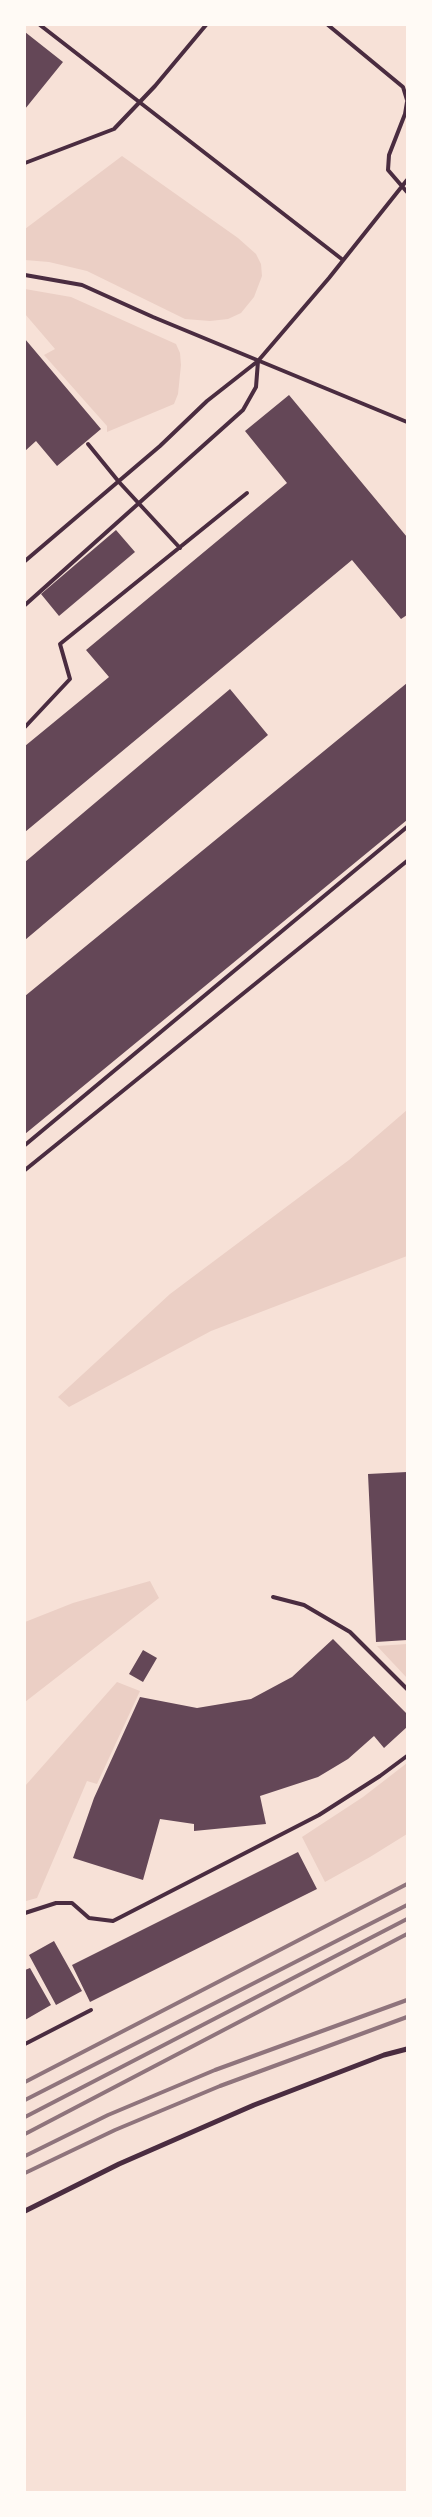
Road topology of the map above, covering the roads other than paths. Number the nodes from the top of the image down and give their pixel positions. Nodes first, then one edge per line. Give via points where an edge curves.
1 (40, 25) edge
2 (206, 25) edge
3 (328, 25) edge
4 (407, 101) edge
5 (138, 103) junction
6 (25, 163) edge
7 (407, 180) edge
8 (402, 186) junction
9 (407, 192) edge
10 (343, 260) junction
11 (25, 276) edge
12 (258, 361) junction
13 (407, 422) edge
14 (88, 444) dead end
15 (118, 482) junction
16 (247, 493) dead end
17 (140, 502) junction
18 (180, 548) junction
19 (25, 561) edge
20 (25, 605) edge
21 (25, 727) edge
22 (407, 827) edge
23 (407, 861) edge
24 (25, 1145) edge
25 (25, 1170) edge
26 (273, 1597) dead end
27 (407, 1689) edge
28 (407, 1756) edge
29 (25, 1913) edge
30 (91, 2010) dead end
31 (25, 2044) edge
32 (407, 2049) edge
33 (25, 2211) edge

1 - 5 lane
2 - 5 lane
3 - 4 lane via 403,87
4 - 8 lane via 389,155 388,170
5 - 6 lane via 114,128
5 - 10 lane
7 - 8 lane
8 - 9 lane
8 - 10 lane
10 - 12 lane
11 - 12 lane via 82,285
12 - 13 lane
12 - 15 lane via 207,400
12 - 17 lane via 256,387 243,410
14 - 15 lane
15 - 17 lane
15 - 19 lane
16 - 18 lane
17 - 18 lane
17 - 20 lane
18 - 21 lane via 60,644 70,679
22 - 24 lane
23 - 25 lane
26 - 27 lane via 304,1605 350,1632
28 - 29 lane via 319,1815 113,1921 90,1918 72,1903 56,1902
30 - 31 lane
32 - 33 street via 254,2105 119,2164

